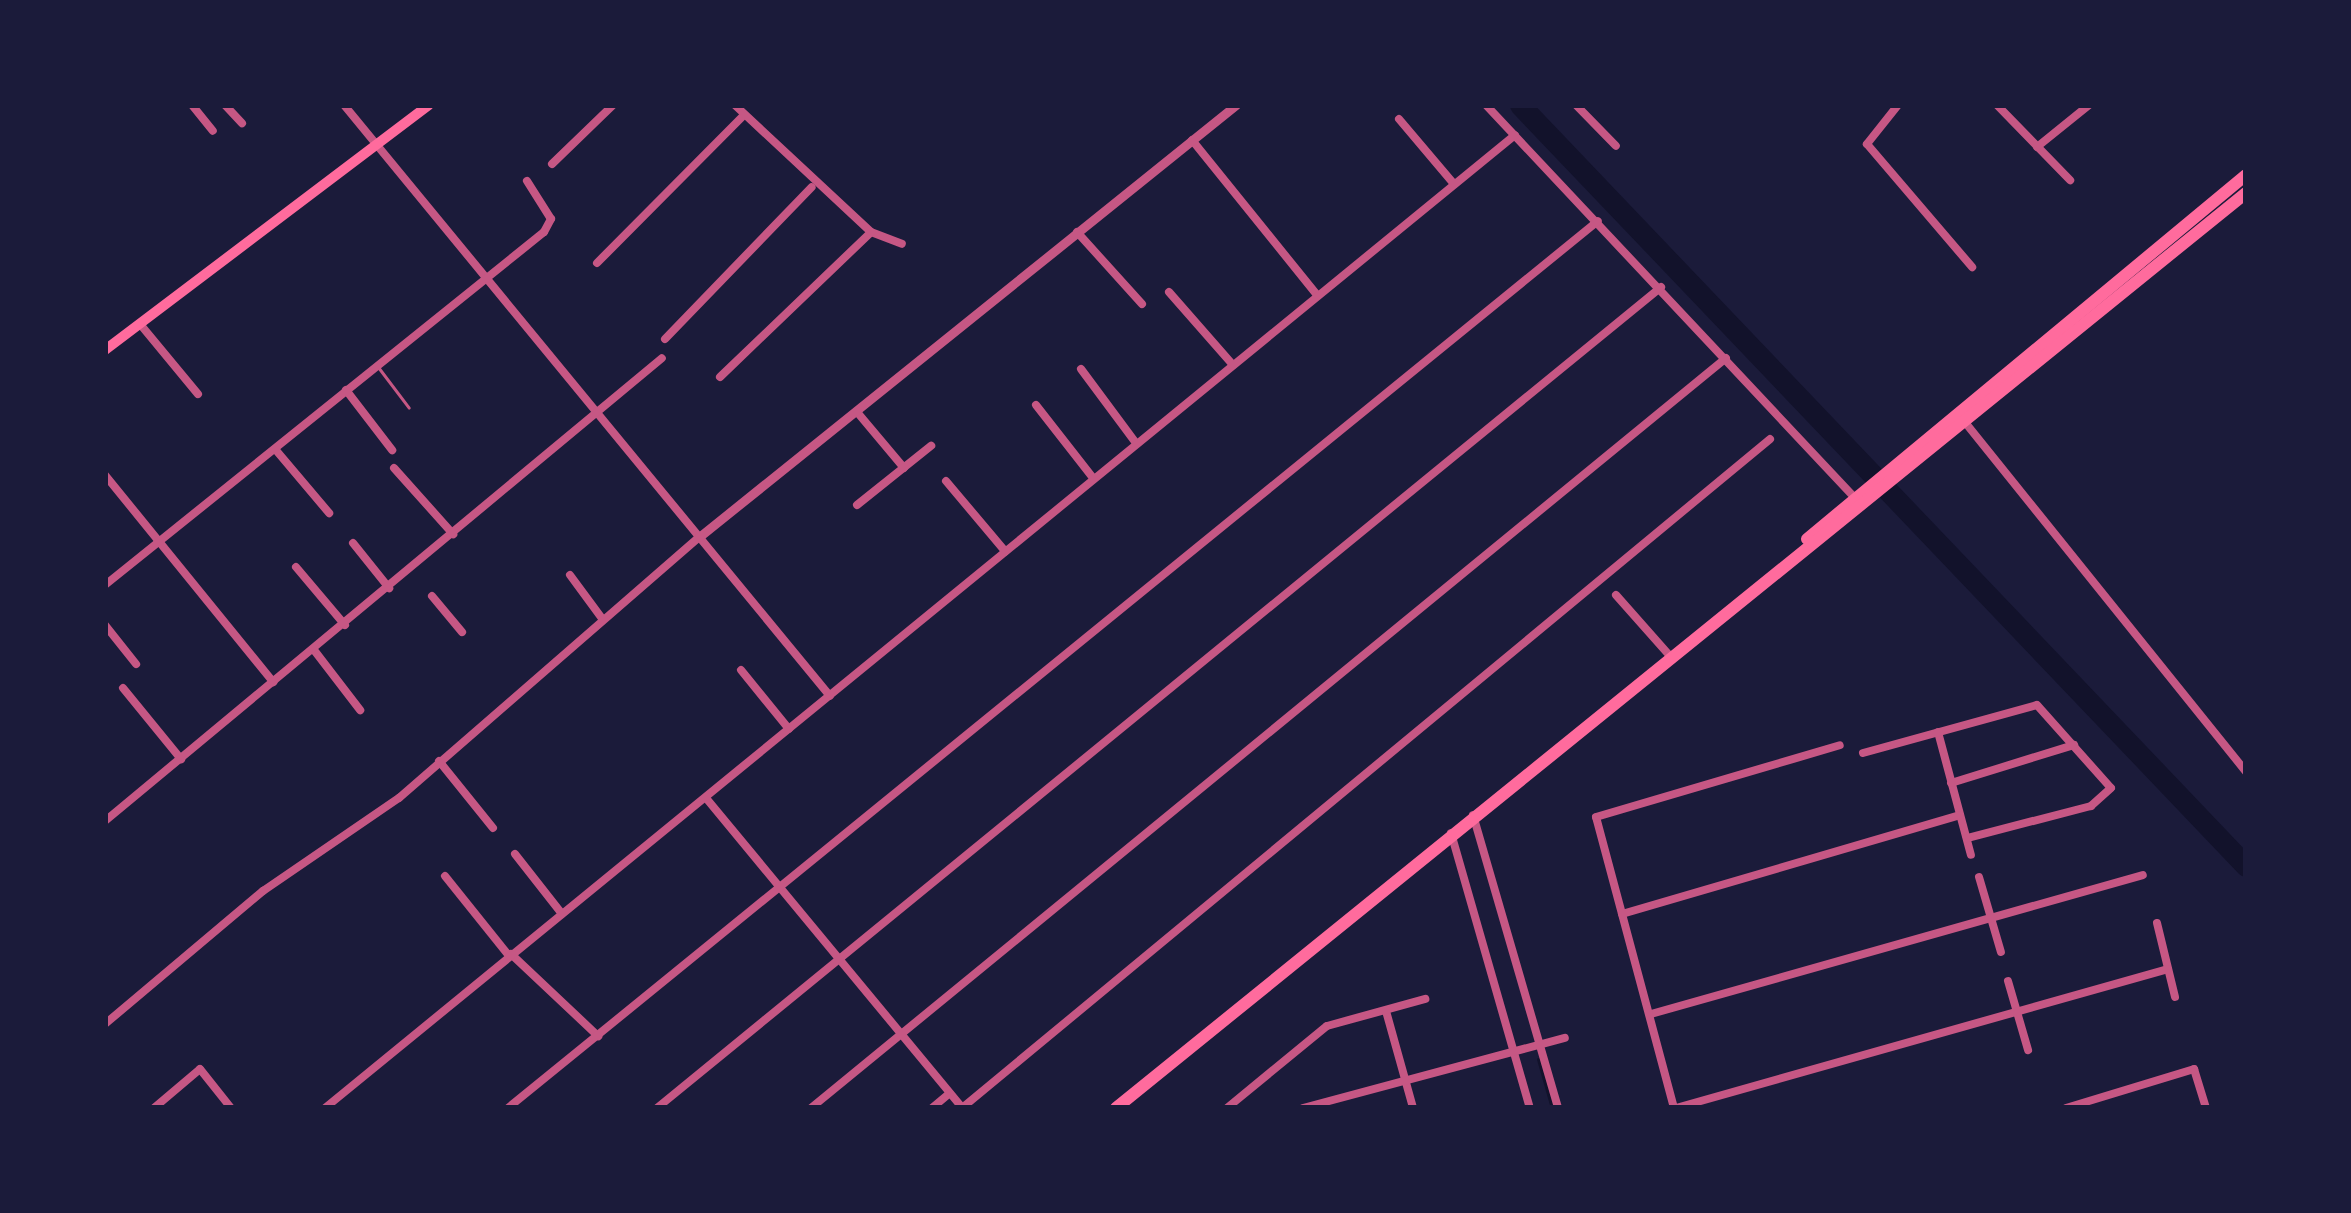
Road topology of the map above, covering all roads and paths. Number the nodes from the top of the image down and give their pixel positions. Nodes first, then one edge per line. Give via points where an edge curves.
1 (192, 105) edge
2 (225, 105) edge
3 (344, 105) edge
4 (429, 105) edge
5 (613, 105) edge
6 (735, 105) edge
7 (1236, 105) edge
8 (1486, 105) edge
9 (1576, 105) edge
10 (1898, 105) edge
11 (1996, 105) edge
12 (2089, 105) edge
13 (744, 115) junction
14 (1399, 119) dead end
15 (242, 123) dead end
16 (213, 131) dead end
17 (1514, 135) junction
18 (1192, 140) junction
19 (1616, 146) dead end
20 (375, 147) junction
21 (2037, 147) junction
22 (552, 164) dead end
23 (2246, 175) edge
24 (2070, 180) dead end
25 (527, 181) dead end
26 (1454, 184) junction
27 (812, 187) junction
28 (2246, 193) edge
29 (1598, 221) junction
30 (871, 232) junction
31 (1077, 232) junction
32 (902, 244) dead end
33 (597, 263) dead end
34 (1972, 267) dead end
35 (484, 278) junction
36 (1661, 287) junction
37 (1169, 292) dead end
38 (1317, 296) junction
39 (1142, 304) dead end
40 (140, 324) junction
41 (665, 339) dead end
42 (105, 350) edge
43 (662, 358) dead end
44 (1726, 358) junction
45 (1233, 364) junction
46 (377, 365) junction
47 (1081, 369) dead end
48 (720, 377) dead end
49 (346, 390) junction
50 (198, 394) dead end
51 (1036, 406) dead end
52 (409, 408) dead end
53 (597, 412) junction
54 (857, 412) junction
55 (1964, 421) junction
56 (1770, 439) dead end
57 (1136, 443) junction
58 (931, 446) dead end
59 (275, 449) junction
60 (392, 450) dead end
61 (394, 468) dead end
62 (904, 468) junction
63 (1890, 472) junction
64 (105, 475) edge
65 (1093, 478) junction
66 (946, 481) dead end
67 (1861, 494) junction
68 (857, 505) dead end
69 (329, 513) dead end
70 (453, 534) junction
71 (699, 537) junction
72 (353, 543) dead end
73 (157, 545) junction
74 (1005, 551) junction
75 (296, 567) dead end
76 (570, 575) dead end
77 (105, 585) edge
78 (389, 588) junction
79 (432, 596) dead end
80 (1616, 596) dead end
81 (601, 617) junction
82 (105, 625) edge
83 (345, 626) junction
84 (462, 632) dead end
85 (314, 650) junction
86 (1669, 655) junction
87 (136, 664) dead end
88 (741, 670) dead end
89 (273, 682) junction
90 (123, 688) dead end
91 (830, 696) junction
92 (360, 710) dead end
93 (789, 729) junction
94 (1938, 732) junction
95 (1840, 745) dead end
96 (2074, 745) junction
97 (1863, 753) dead end
98 (181, 759) junction
99 (439, 761) junction
100 (2246, 772) edge
101 (1951, 783) junction
102 (706, 798) junction
103 (1473, 815) junction
104 (1960, 815) junction
105 (105, 821) edge
106 (493, 828) dead end
107 (1451, 833) junction
108 (1967, 838) junction
109 (1110, 844) dead end
110 (515, 854) dead end
111 (1120, 855) junction
112 (1971, 855) dead end
113 (2144, 875) dead end
114 (445, 876) dead end
115 (1979, 877) dead end
116 (779, 886) junction
117 (562, 914) junction
118 (1622, 914) junction
119 (1992, 920) junction
120 (2157, 923) dead end
121 (2001, 952) dead end
122 (510, 955) junction
123 (838, 958) junction
124 (2168, 969) junction
125 (2008, 981) dead end
126 (2175, 997) dead end
127 (1425, 999) dead end
128 (1386, 1011) junction
129 (2017, 1011) junction
130 (1651, 1014) junction
131 (105, 1024) edge
132 (901, 1034) junction
133 (598, 1036) junction
134 (1565, 1038) dead end
135 (1540, 1046) junction
136 (2028, 1051) dead end
137 (1184, 1052) junction
138 (1514, 1053) junction
139 (1195, 1067) dead end
140 (1405, 1080) junction
141 (950, 1093) junction
142 (154, 1108) edge
143 (231, 1108) edge
144 (325, 1108) edge
145 (508, 1108) edge
146 (657, 1108) edge
147 (811, 1108) edge
148 (932, 1108) edge
149 (962, 1108) edge
150 (1116, 1108) edge
151 (1227, 1108) edge
152 (1303, 1108) edge
153 (1413, 1108) edge
154 (1530, 1108) edge
155 (1558, 1108) edge
156 (1675, 1108) edge
157 (2066, 1108) edge
158 (2206, 1108) edge

1 - 16 street
2 - 15 street
3 - 20 street
4 - 20 main road
5 - 22 street
6 - 13 street
7 - 18 street
8 - 17 street
9 - 19 street
10 - 34 street via 1867,144
11 - 21 street
12 - 21 street
13 - 27 street
13 - 33 street
14 - 26 street
17 - 26 street
17 - 29 street
18 - 31 street
18 - 38 street
20 - 35 street
20 - 40 main road
21 - 24 street
23 - 63 highway
25 - 35 street via 550,225
26 - 38 street
27 - 30 street
27 - 41 street
28 - 55 highway
29 - 36 street
29 - 116 street
30 - 32 street
30 - 48 street
31 - 39 street
31 - 54 street
35 - 46 street
35 - 53 street
36 - 44 street
36 - 123 street
37 - 45 street
38 - 45 street
40 - 42 main road
40 - 50 street
43 - 53 street
44 - 67 street
44 - 111 street
45 - 57 street
46 - 49 street
46 - 52 lane
47 - 57 street
49 - 59 street
49 - 60 street
51 - 65 street
53 - 70 street
53 - 71 street
54 - 62 street
54 - 71 street
55 - 63 highway
55 - 100 street
56 - 149 street
57 - 65 street
58 - 62 street
59 - 69 street
59 - 73 street
61 - 70 street
62 - 68 street
63 - 67 highway
64 - 73 street
65 - 74 street
66 - 74 street
67 - 86 highway
70 - 78 street
71 - 81 street
71 - 91 street
72 - 78 street
73 - 77 street
73 - 89 street
74 - 91 street
75 - 83 street
76 - 81 street
78 - 83 street
79 - 84 street
80 - 86 street
81 - 99 street
82 - 87 street
83 - 85 street
85 - 89 street
85 - 92 street
86 - 103 highway
88 - 93 street
89 - 98 street
90 - 98 street
91 - 93 street
93 - 102 street
94 - 96 street via 2037,705
94 - 97 street
94 - 101 street
95 - 118 street via 1598,814
96 - 101 street
96 - 108 street via 2110,795
98 - 105 street
99 - 106 street
99 - 131 street
101 - 104 street
102 - 116 street
102 - 117 street
103 - 107 highway
103 - 135 street
104 - 108 street
104 - 118 street
107 - 137 highway
107 - 138 street
108 - 112 street
109 - 111 street
110 - 117 street
111 - 132 street
113 - 119 street
114 - 122 street
115 - 119 street
116 - 123 street
116 - 133 street
117 - 122 street
118 - 130 street
119 - 121 street
119 - 130 street
120 - 124 street
122 - 133 street
122 - 144 street
123 - 132 street
123 - 146 street
124 - 126 street
124 - 129 street
125 - 129 street
127 - 128 street
128 - 140 street
128 - 151 street via 1313,1034
129 - 136 street
129 - 156 street
130 - 156 street
132 - 141 street
132 - 147 street
133 - 145 street
134 - 135 street
135 - 138 street
135 - 155 street
137 - 139 highway
137 - 150 highway
138 - 140 street
138 - 154 street
140 - 152 street
140 - 153 street
141 - 148 street
141 - 149 street
142 - 143 street via 200,1069
157 - 158 street via 2194,1070

